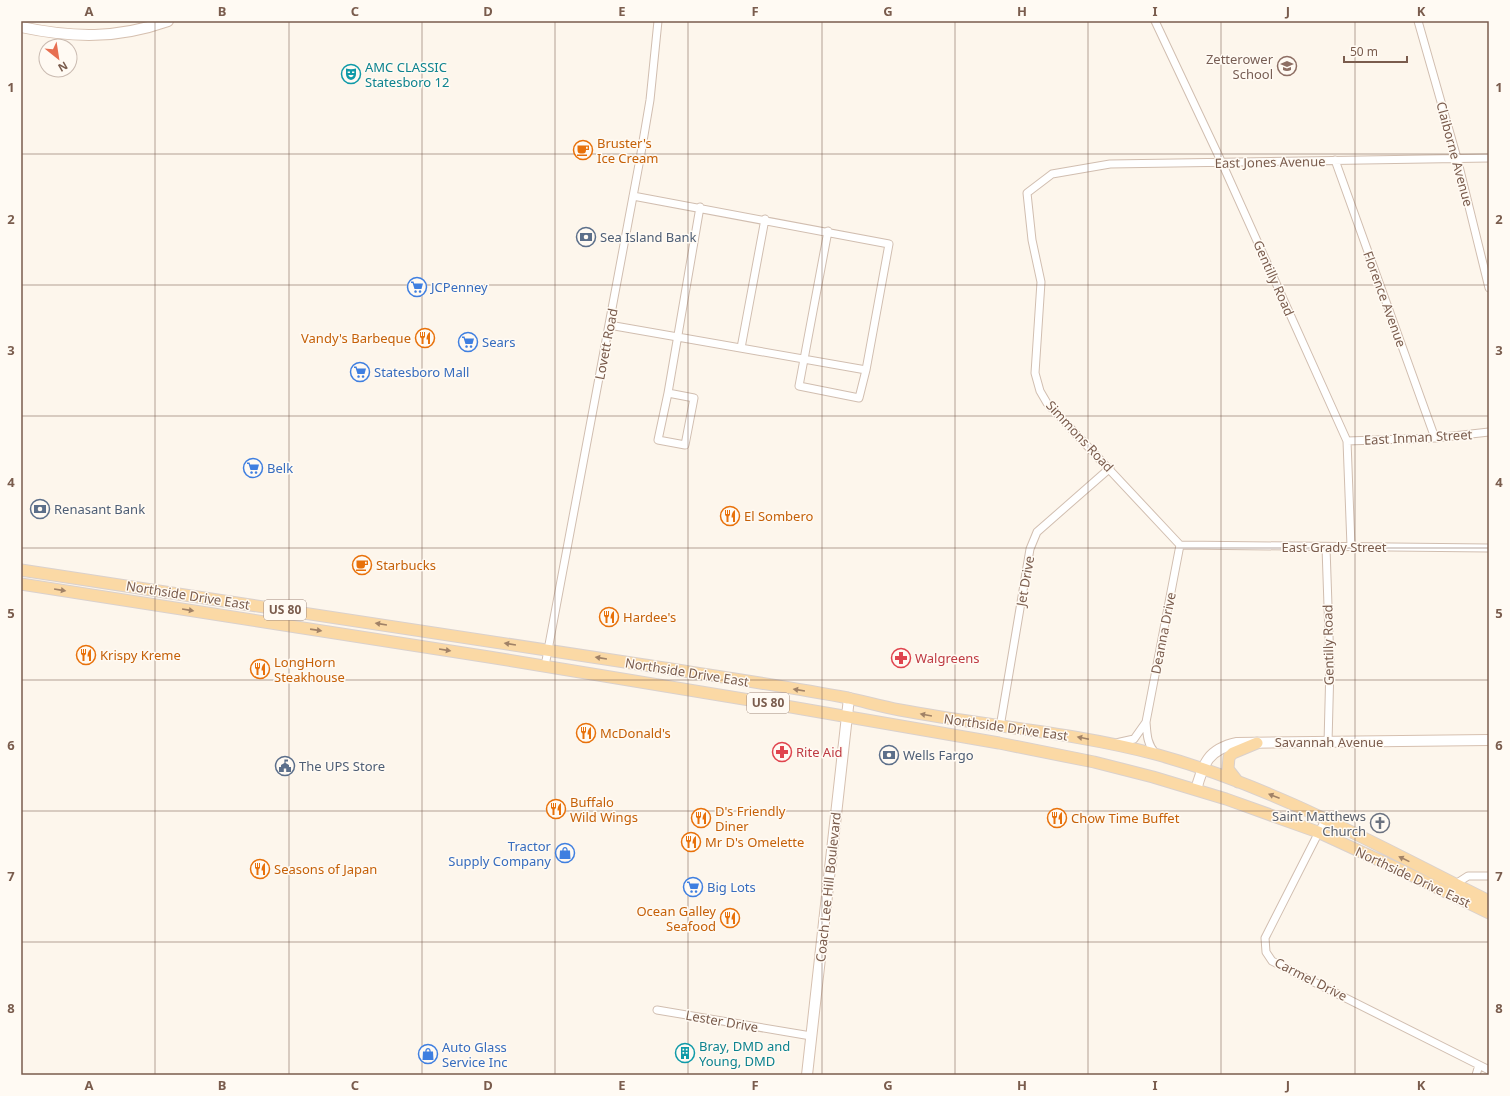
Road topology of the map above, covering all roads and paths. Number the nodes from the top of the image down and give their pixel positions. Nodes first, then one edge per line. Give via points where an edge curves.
1 (168, 21) edge
2 (658, 21) edge
3 (1155, 21) edge
4 (1418, 21) edge
5 (21, 27) edge
6 (1457, 158) junction
7 (1489, 158) edge
8 (1335, 160) junction
9 (1222, 163) junction
10 (1052, 174) joint
11 (633, 196) junction
12 (700, 207) junction
13 (765, 219) junction
14 (828, 231) junction
15 (1489, 288) edge
16 (609, 325) junction
17 (678, 336) junction
18 (741, 348) junction
19 (804, 359) junction
20 (866, 370) junction
21 (668, 393) junction
22 (1489, 432) edge
23 (1435, 438) junction
24 (1347, 441) junction
25 (1110, 468) junction
26 (1180, 545) junction
27 (1351, 546) junction
28 (1326, 547) junction
29 (1489, 548) edge
30 (21, 570) edge
31 (21, 584) edge
32 (549, 650) junction
33 (546, 666) junction
34 (849, 698) junction
35 (846, 717) junction
36 (1146, 722) junction
37 (1000, 727) junction
38 (1489, 740) edge
39 (1257, 743) junction
40 (1328, 743) junction
41 (1108, 744) junction
42 (1156, 755) junction
43 (1202, 769) junction
44 (1238, 782) junction
45 (1196, 790) junction
46 (1325, 820) junction
47 (1318, 832) junction
48 (1489, 876) edge
49 (1455, 884) junction
50 (1444, 892) junction
51 (1489, 901) edge
52 (1489, 913) edge
53 (657, 1010) dead end
54 (811, 1036) junction
55 (1479, 1065) junction
56 (1489, 1070) edge
57 (807, 1075) edge
58 (1476, 1075) edge

1 - 5 street via 97,36 49,33
2 - 11 street, Lovett Road via 650,100
3 - 9 street, Gentilly Road
4 - 6 street, Claiborne Avenue
6 - 7 street, East Jones Avenue
6 - 8 street, East Jones Avenue
6 - 15 street, Claiborne Avenue
8 - 9 street, East Jones Avenue
8 - 23 street, Florence Avenue
9 - 10 street, East Jones Avenue via 1110,164
9 - 24 street, Gentilly Road
10 - 25 street, Simmons Road via 1027,193 1032,240 1041,282 1036,373 1040,390 1048,403
11 - 12 street
11 - 16 street, Lovett Road
12 - 13 street
12 - 17 street
13 - 14 street
13 - 18 street
14 - 19 street
14 - 20 street via 889,244
16 - 17 street
16 - 32 street, Lovett Road
17 - 18 street
17 - 21 street
18 - 19 street
19 - 20 street
19 - 20 street via 799,386 859,398
21 - 21 street via 658,440 685,445 694,398
22 - 23 street, East Inman Street
23 - 24 street, East Inman Street
24 - 27 street, Gentilly Road
25 - 26 street, Simmons Road
25 - 37 street, Jet Drive via 1037,532 1030,549
26 - 28 street, East Grady Street
26 - 36 street, Deanna Drive
27 - 28 street, East Grady Street
27 - 29 street, East Grady Street
28 - 40 street, Gentilly Road via 1330,666
32 -> 30 main road, Northside Drive East / US 80
31 -> 33 main road, Northside Drive East / US 80
32 - 33 street, Lovett Road
34 -> 32 main road, Northside Drive East / US 80
33 - 35 main road, Northside Drive East / US 80
34 - 35 street, Coach Lee Hill Boulevard
37 -> 34 main road, Northside Drive East / US 80
35 - 45 main road, Northside Drive East / US 80 via 1062,755
35 - 54 street, Coach Lee Hill Boulevard
36 - 41 street, Deanna Drive via 1134,739
36 - 42 street, Deanna Drive via 1149,747
41 -> 37 main road, Northside Drive East / US 80 via 1066,735
38 - 40 street, Savannah Avenue
39 - 40 street, Savannah Avenue
39 - 43 street, Savannah Avenue via 1237,743 1221,747 1208,758
39 - 44 main road via 1229,757 1228,769
41 - 42 main road, Northside Drive East / US 80
42 - 43 main road, Northside Drive East / US 80
43 - 44 main road, Northside Drive East / US 80
43 - 45 street, Savannah Avenue
46 -> 44 main road, Northside Drive East / US 80 via 1282,799
45 - 47 main road, Northside Drive East / US 80
46 - 47 street, Carmel Drive
49 -> 46 main road, Northside Drive East / US 80
47 - 50 main road, Northside Drive East / US 80
47 - 55 street, Carmel Drive via 1264,938 1266,952 1272,961
48 - 49 street via 1468,876
49 - 50 street
49 - 51 main road, Northside Drive East / US 80
50 - 52 main road, Northside Drive East / US 80
53 - 54 street, Lester Drive
54 - 57 street, Coach Lee Hill Boulevard
55 - 56 street, Carmel Drive
55 - 58 street

